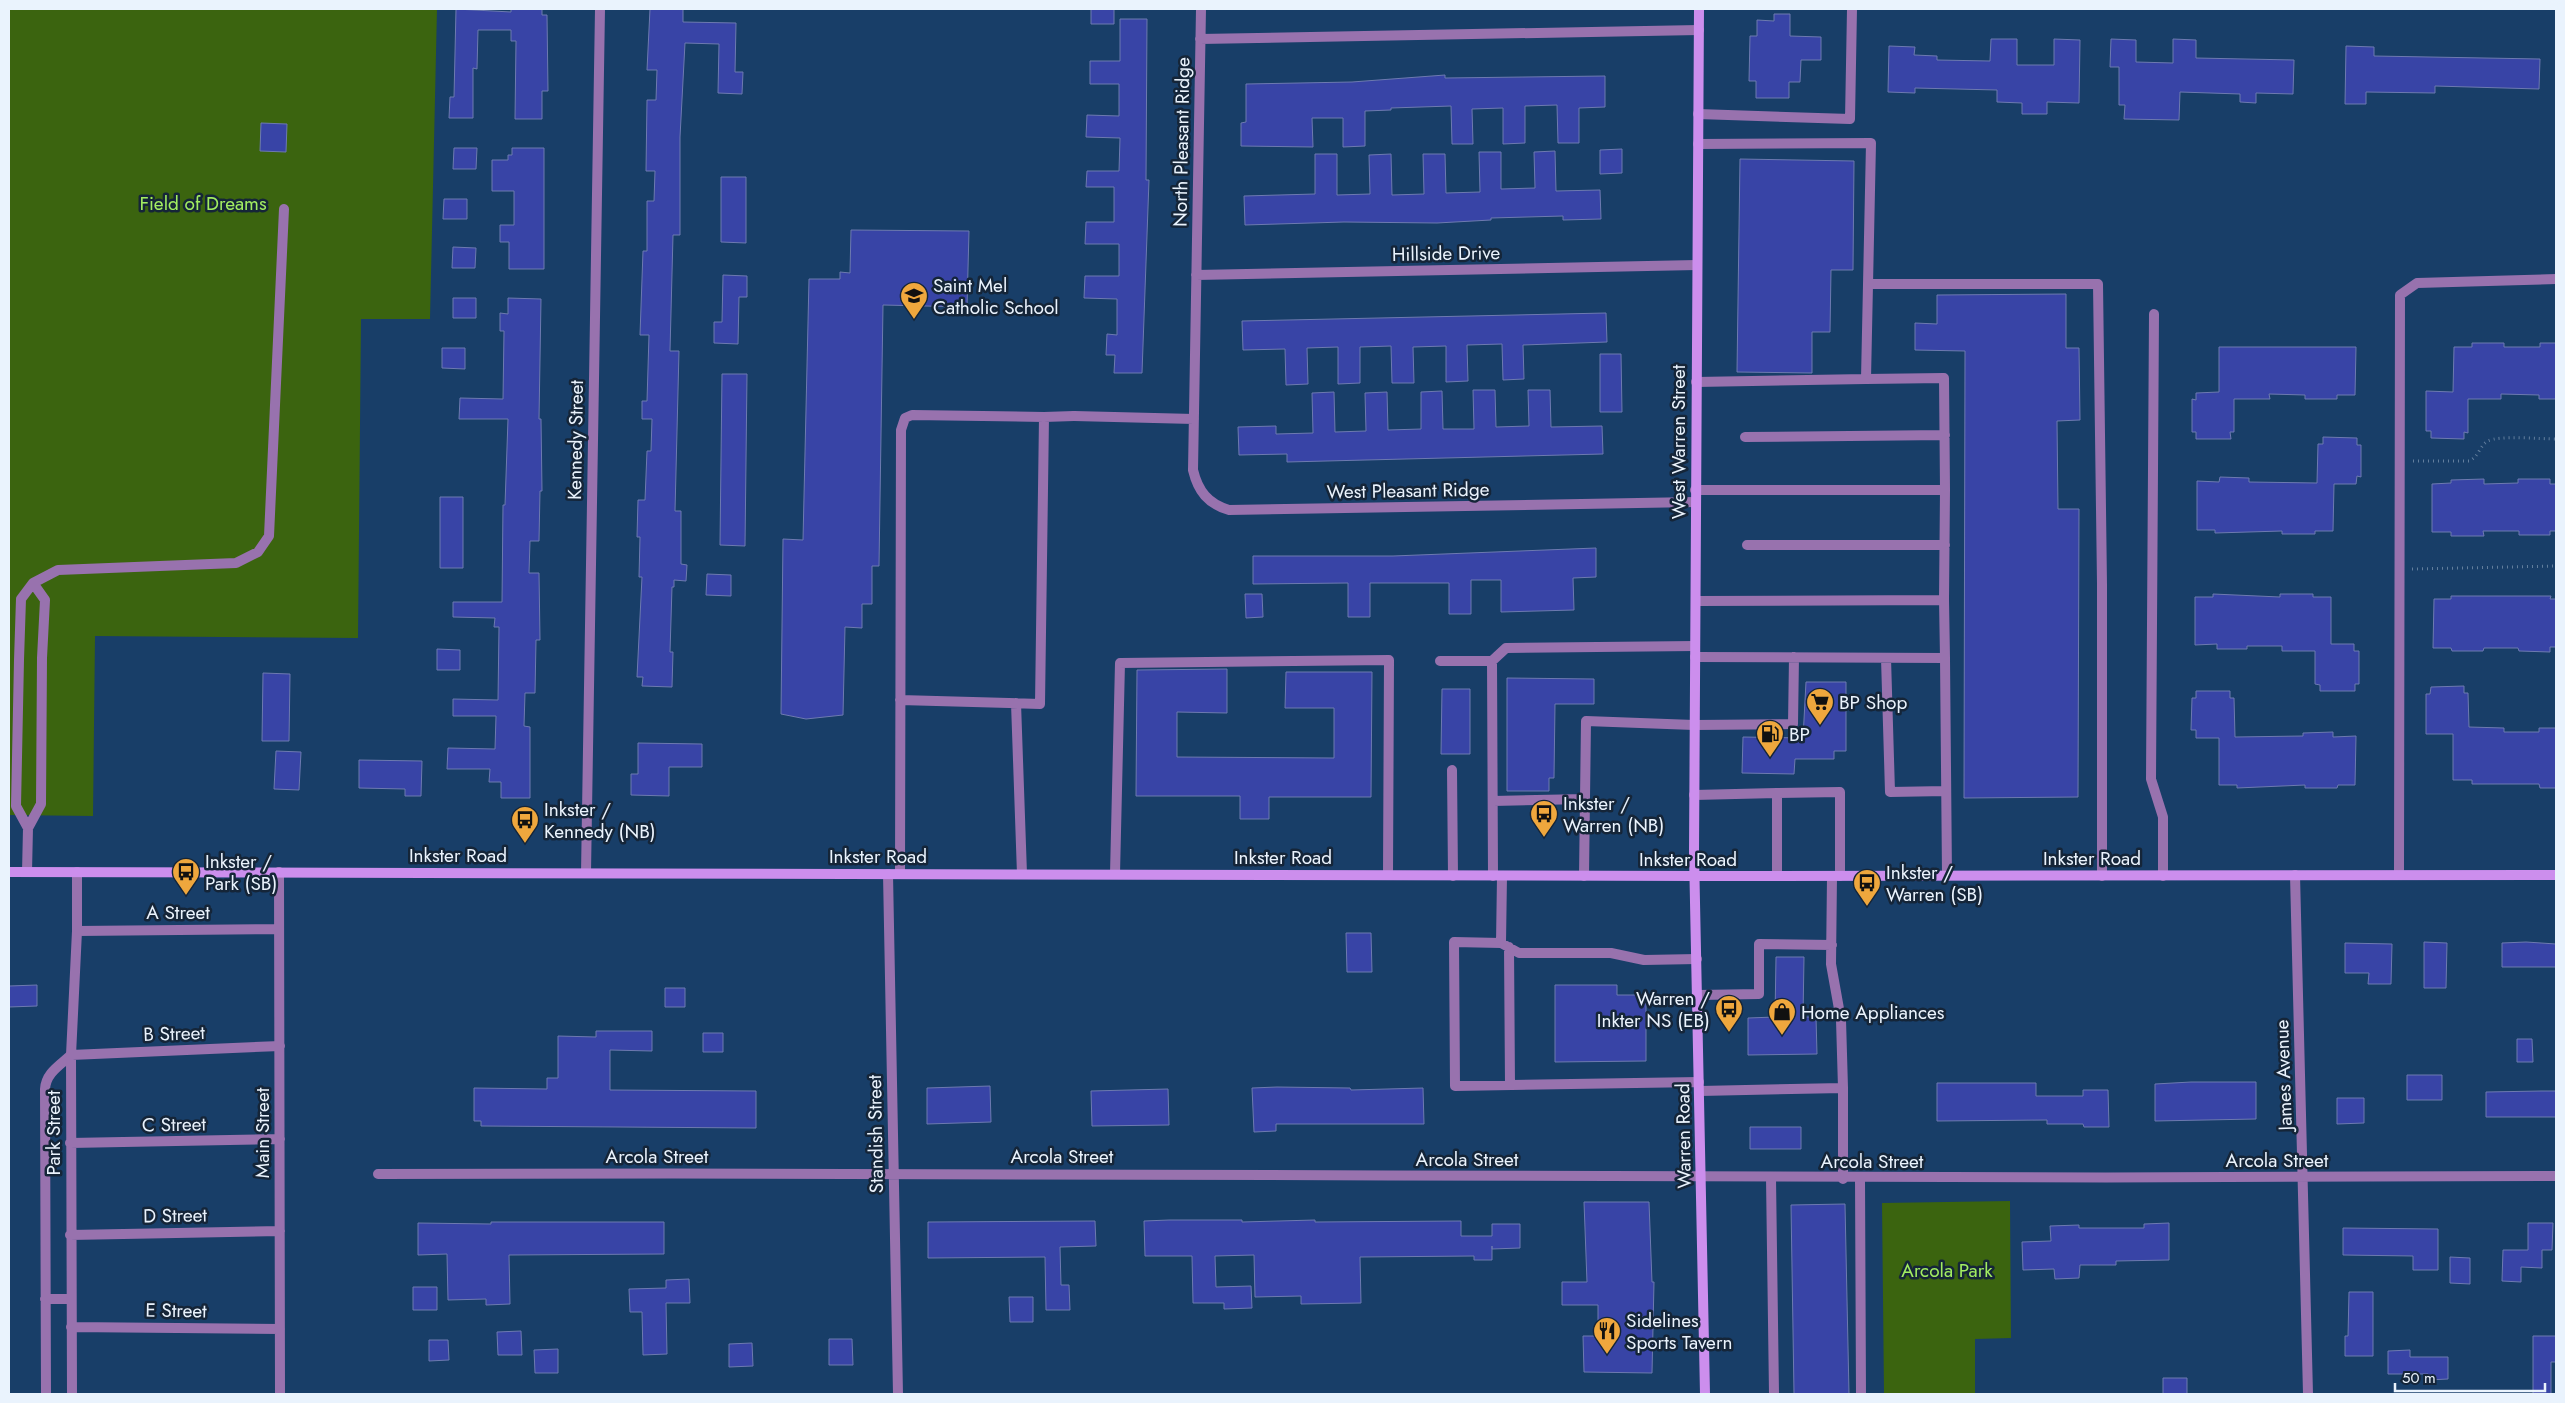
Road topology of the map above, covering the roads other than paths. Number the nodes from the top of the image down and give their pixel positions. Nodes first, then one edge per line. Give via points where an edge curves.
1 (600, 9) edge
2 (1201, 9) edge
3 (1699, 9) edge
4 (1852, 9) edge
5 (1699, 30) junction
6 (1200, 39) junction
7 (1698, 114) junction
8 (1698, 144) junction
9 (284, 209) dead end
10 (1697, 265) junction
11 (1196, 275) junction
12 (2556, 279) edge
13 (1868, 284) junction
14 (2154, 314) dead end
15 (1866, 380) junction
16 (1696, 382) junction
17 (1044, 417) junction
18 (1194, 419) junction
19 (1945, 435) junction
20 (1745, 437) dead end
21 (1695, 490) junction
22 (1944, 490) junction
23 (1695, 502) junction
24 (1945, 545) junction
25 (1747, 546) dead end
26 (33, 583) junction
27 (1944, 600) junction
28 (1696, 601) junction
29 (1695, 651) junction
30 (1794, 657) junction
31 (1886, 658) junction
32 (1945, 658) junction
33 (1440, 661) dead end
34 (1492, 661) junction
35 (900, 700) junction
36 (1016, 703) junction
37 (1694, 725) junction
38 (1452, 770) dead end
39 (1946, 791) junction
40 (1777, 793) junction
41 (1694, 795) junction
42 (1585, 799) junction
43 (1493, 801) junction
44 (28, 828) junction
45 (9, 872) edge
46 (27, 872) junction
47 (77, 872) junction
48 (280, 872) junction
49 (586, 873) junction
50 (888, 874) junction
51 (900, 874) junction
52 (1022, 874) junction
53 (1115, 874) junction
54 (1388, 875) junction
55 (2295, 875) junction
56 (2399, 875) junction
57 (2556, 875) edge
58 (1453, 876) junction
59 (1497, 876) junction
60 (1584, 876) junction
61 (1696, 876) junction
62 (1777, 876) junction
63 (1836, 876) junction
64 (1947, 876) junction
65 (2102, 876) junction
66 (2164, 876) junction
67 (280, 929) junction
68 (77, 931) junction
69 (1505, 945) junction
70 (1832, 945) junction
71 (1697, 959) junction
72 (1698, 995) junction
73 (280, 1046) junction
74 (71, 1055) junction
75 (1510, 1085) junction
76 (1700, 1086) junction
77 (1842, 1088) junction
78 (280, 1140) junction
79 (70, 1144) junction
80 (893, 1172) junction
81 (378, 1174) dead end
82 (2556, 1176) edge
83 (1701, 1178) junction
84 (1771, 1178) junction
85 (1843, 1178) junction
86 (1860, 1178) junction
87 (2304, 1178) junction
88 (280, 1231) junction
89 (70, 1235) junction
90 (45, 1299) junction
91 (71, 1299) junction
92 (72, 1326) junction
93 (280, 1329) junction
94 (46, 1394) edge
95 (72, 1394) edge
96 (280, 1394) edge
97 (898, 1394) edge
98 (1705, 1394) edge
99 (1774, 1394) edge
100 (1861, 1394) edge
101 (2308, 1394) edge

1 - 49 street, Kennedy Street
2 - 6 street, North Pleasant Ridge
3 - 5 main road, West Warren Street
4 - 7 street via 1850,119
5 - 6 street
5 - 7 main road, West Warren Street
6 - 11 street, North Pleasant Ridge
7 - 8 main road, West Warren Street
8 - 10 main road, West Warren Street
8 - 13 street via 1871,143
9 - 26 street via 269,536 258,552 236,563 58,570
10 - 11 street, Hillside Drive
10 - 16 main road, West Warren Street
11 - 18 street, North Pleasant Ridge
12 - 56 street via 2417,282 2400,295
13 - 15 street
13 - 65 street via 2098,284
14 - 66 street via 2151,779 2163,817
15 - 16 street
15 - 19 street via 1944,378
16 - 21 main road, West Warren Street
17 - 18 street
17 - 35 street via 912,415 905,418 901,430
17 - 36 street via 1040,704
18 - 23 street, West Pleasant Ridge via 1193,470 1196,482 1210,501 1229,510
19 - 20 street
19 - 22 street
21 - 22 street
21 - 23 main road, West Warren Street
22 - 24 street
23 - 28 main road, West Warren Street
24 - 25 street
24 - 27 street
26 - 44 street via 21,599 18,670 16,806
26 - 44 street via 45,600 41,804
27 - 28 street
27 - 32 street
28 - 29 main road, West Warren Street
29 - 30 street
29 - 34 street via 1506,648
29 - 37 main road, West Warren Street
30 - 31 street
30 - 37 street via 1793,724
31 - 32 street
31 - 39 street via 1890,792
32 - 39 street
33 - 34 street
34 - 43 street
35 - 36 street
35 - 51 street
36 - 52 street
37 - 41 main road, West Warren Street
37 - 42 street via 1586,721
38 - 58 street
39 - 64 street
40 - 41 street
40 - 62 street
40 - 63 street via 1840,792
41 - 61 main road, West Warren Street
42 - 43 street
42 - 60 street
43 - 59 street
44 - 46 street
45 - 46 main road, Inkster Road
46 - 47 main road, Inkster Road
47 - 48 main road, Inkster Road
47 - 68 street, Park Street
48 - 49 main road, Inkster Road
48 - 67 street, Main Street
49 - 50 main road, Inkster Road
50 - 51 main road, Inkster Road
50 - 80 street, Standish Street
51 - 52 main road, Inkster Road
52 - 53 main road, Inkster Road
53 - 54 main road, Inkster Road
53 - 54 street via 1120,664 1389,660
54 - 58 main road, Inkster Road
55 - 56 main road, Inkster Road
55 - 66 main road, Inkster Road
55 - 87 street, James Avenue
56 - 57 main road, Inkster Road
58 - 59 main road, Inkster Road
59 - 60 main road, Inkster Road
59 - 69 street
60 - 61 main road, Inkster Road
61 - 62 main road, Inkster Road
61 - 71 main road, Warren Road
62 - 63 main road, Inkster Road
63 - 64 main road, Inkster Road
63 - 70 street
64 - 65 main road, Inkster Road
65 - 66 main road, Inkster Road
67 - 68 street, A Street
67 - 73 street, Main Street
68 - 74 street, Park Street
69 - 71 street via 1519,953 1611,953 1644,960
69 - 75 street
69 - 75 street via 1454,942 1455,1086
70 - 72 street via 1760,944 1759,994
70 - 77 street via 1831,964 1841,1020
71 - 72 main road, Warren Road
72 - 76 main road, Warren Road
73 - 74 street, B Street
73 - 78 street, Main Street
74 - 79 street, Park Street
74 - 90 street via 46,1079
75 - 76 street
76 - 77 street
76 - 83 main road, Warren Road
77 - 85 street
78 - 79 street, C Street
78 - 88 street, Main Street
79 - 89 street, Park Street
80 - 81 street, Arcola Street
80 - 83 street, Arcola Street
80 - 97 street, Standish Street
82 - 87 street, Arcola Street
83 - 84 street, Arcola Street
83 - 98 main road, Warren Road
84 - 85 street, Arcola Street
84 - 99 street
85 - 86 street, Arcola Street
86 - 87 street, Arcola Street
86 - 100 street
87 - 101 street, James Avenue
88 - 89 street, D Street
88 - 93 street, Main Street
89 - 91 street, Park Street
90 - 91 street
90 - 94 street
91 - 92 street, Park Street
92 - 93 street, E Street
92 - 95 street, Park Street
93 - 96 street, Main Street

